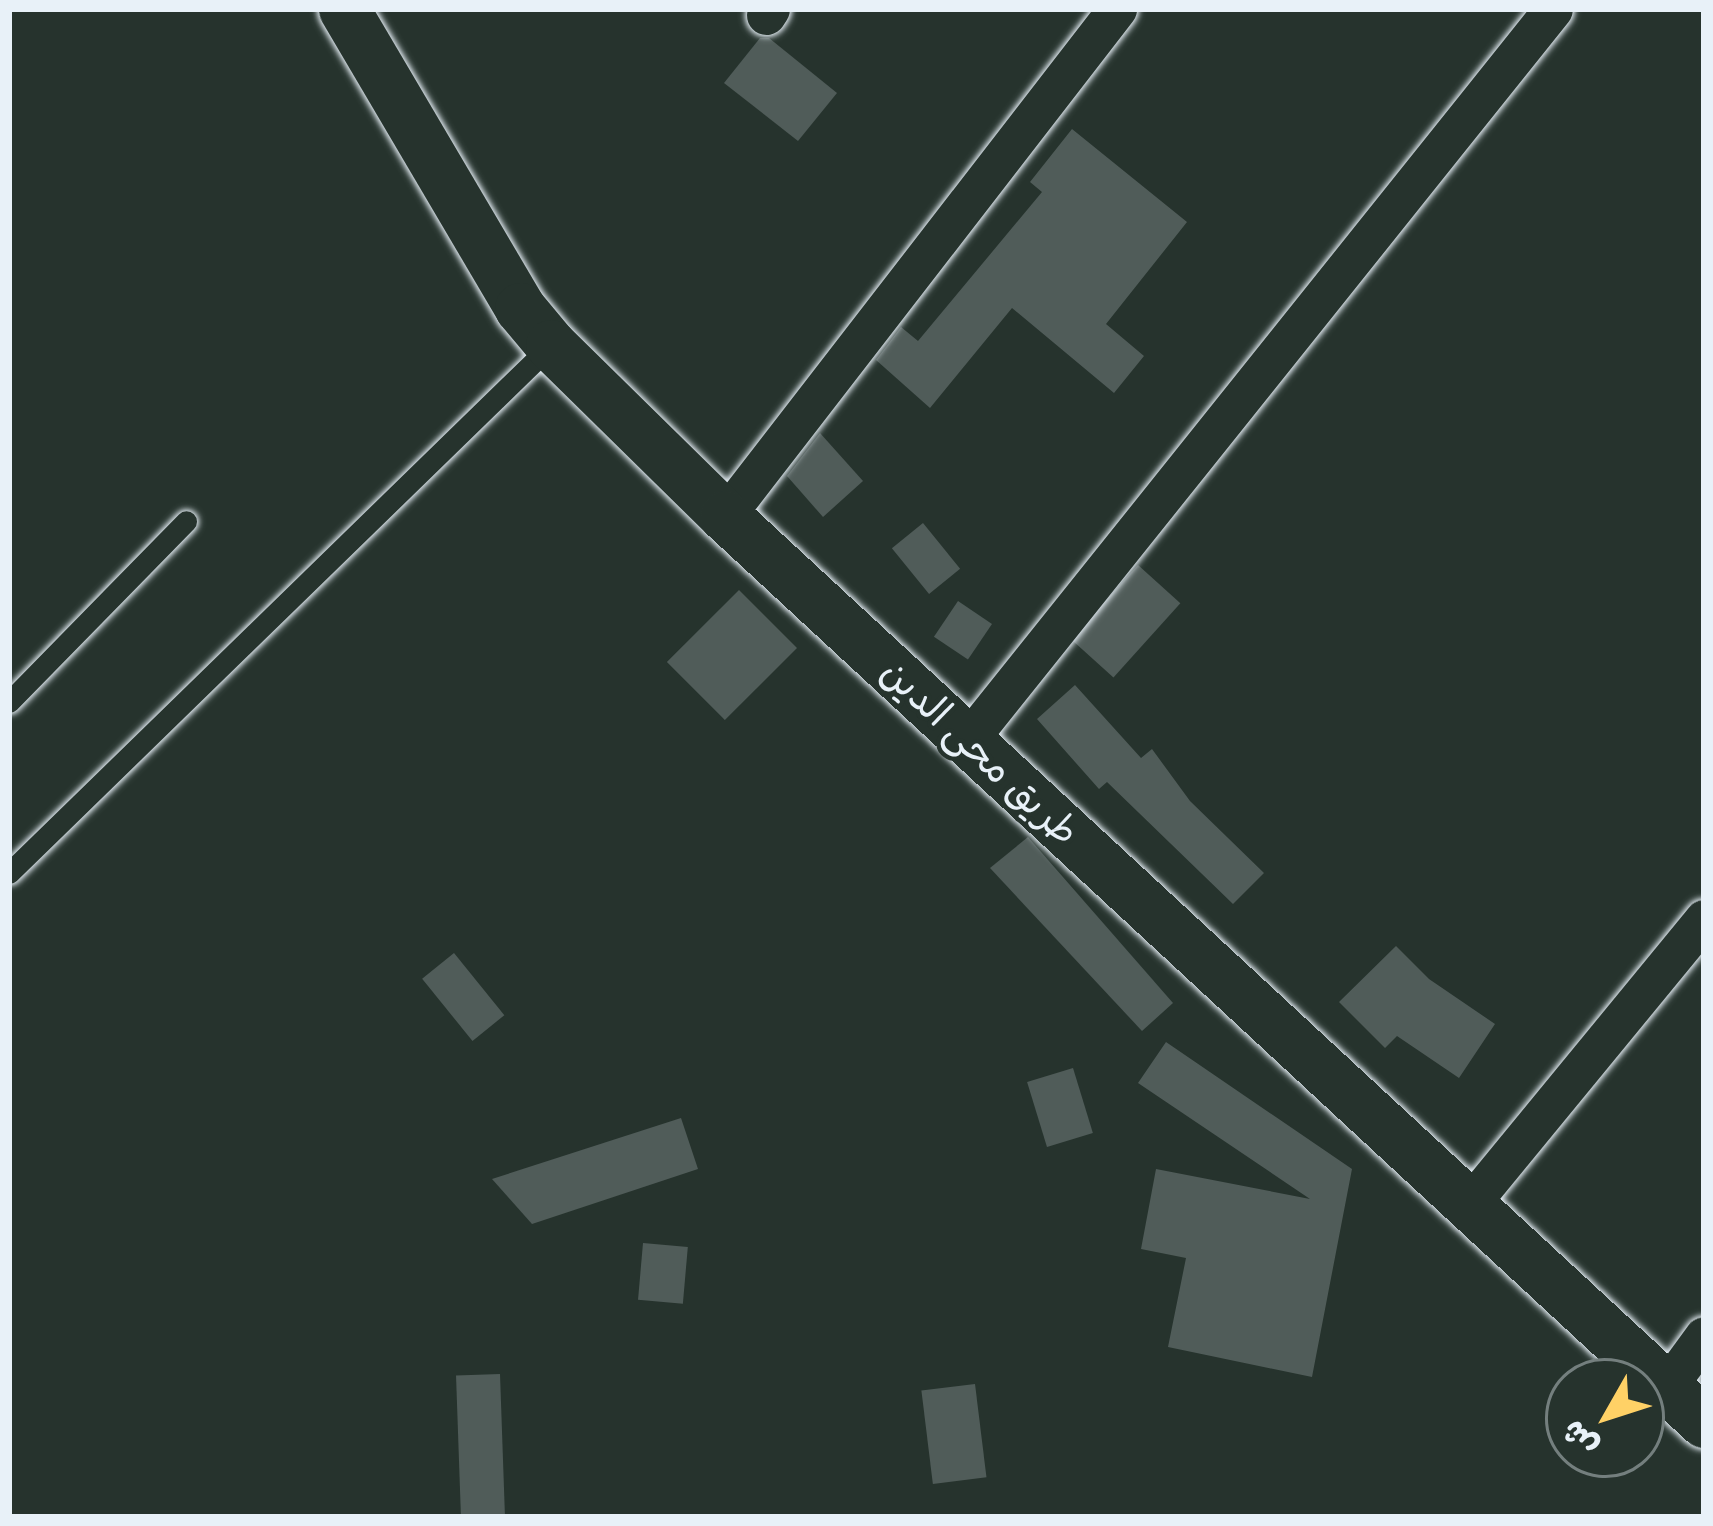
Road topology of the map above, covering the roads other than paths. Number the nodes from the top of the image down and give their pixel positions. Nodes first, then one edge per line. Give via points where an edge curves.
1 (1117, 9) edge
2 (1553, 9) edge
3 (353, 14) edge
4 (551, 345) junction
5 (725, 516) junction
6 (186, 521) dead end
7 (9, 702) edge
8 (968, 740) junction
9 (9, 873) edge
10 (1704, 919) edge
11 (1469, 1205) junction
12 (1704, 1336) edge
13 (1666, 1388) junction
14 (1704, 1422) edge

1 - 5 street
2 - 8 street
3 - 4 street, طريق محى الدين via 520,308
4 - 5 street, طريق محى الدين
4 - 9 lane
5 - 8 street, طريق محى الدين
6 - 7 lane
8 - 11 street, طريق محى الدين
10 - 11 street
11 - 13 street, طريق محى الدين
12 - 13 street
13 - 14 street, طريق محى الدين

